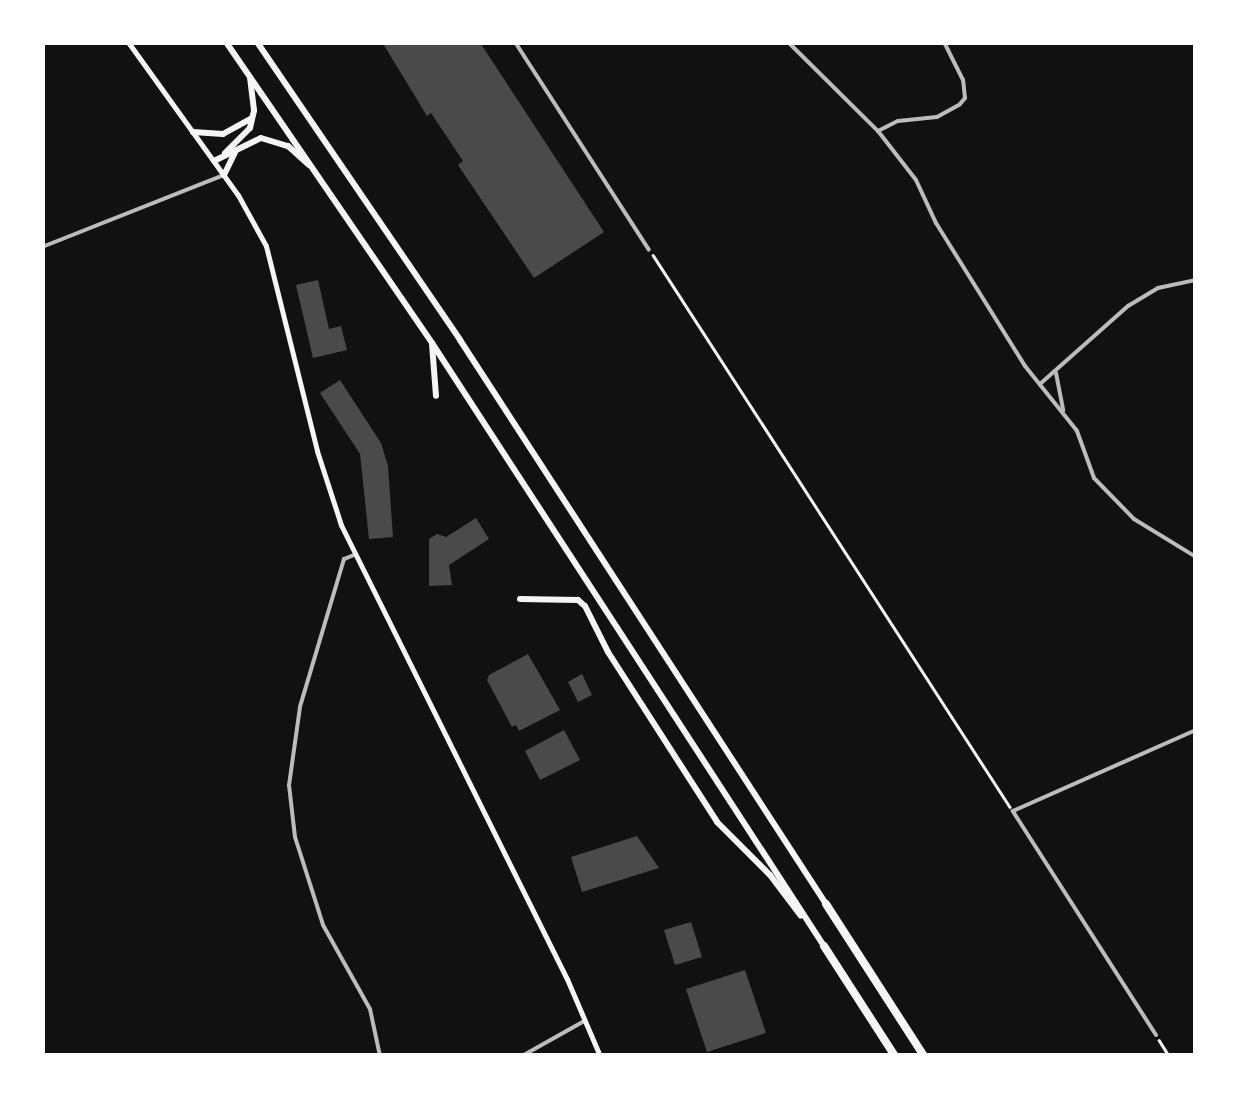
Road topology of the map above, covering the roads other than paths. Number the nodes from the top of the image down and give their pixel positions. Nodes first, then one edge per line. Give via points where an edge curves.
1 (128, 42) edge
2 (226, 42) edge
3 (256, 42) edge
4 (515, 42) edge
5 (788, 42) edge
6 (944, 42) edge
7 (250, 76) junction
8 (253, 117) junction
9 (192, 132) junction
10 (878, 132) junction
11 (236, 150) junction
12 (214, 161) junction
13 (317, 172) junction
14 (224, 175) junction
15 (42, 247) edge
16 (649, 250) road end
17 (1196, 280) edge
18 (432, 343) junction
19 (1056, 372) junction
20 (1040, 384) junction
21 (436, 396) dead end
22 (1065, 414) junction
23 (354, 555) junction
24 (1196, 558) edge
25 (520, 599) dead end
26 (1196, 730) edge
27 (826, 904) joint
28 (807, 920) junction
29 (824, 946) joint
30 (586, 1020) junction
31 (1156, 1035) road end
32 (380, 1056) edge
33 (522, 1056) edge
34 (600, 1056) edge
35 (895, 1056) edge
36 (924, 1056) edge

1 - 9 main road
2 - 7 highway
3 - 27 highway via 460,340
4 - 16 street
5 - 10 street
6 - 10 street via 965,98 937,117 898,121
7 - 8 highway
7 - 13 highway
8 - 9 highway via 223,134
8 - 12 highway via 244,136
9 - 12 main road
10 - 20 street via 916,180 946,239
11 - 12 highway
11 - 13 highway via 250,140 269,139
11 - 14 highway
12 - 14 main road
13 - 18 highway
14 - 15 street
14 - 23 main road via 266,246 325,480
17 - 19 street via 1158,288 1128,306
18 - 21 highway
18 - 28 highway
19 - 20 street
19 - 22 street
20 - 22 street
22 - 24 street via 1094,478 1134,519
23 - 30 main road
23 - 32 street via 344,559 300,707 289,785 295,837 323,925 370,1009
25 - 28 highway via 578,600 584,606 717,822
26 - 31 street via 1012,812
27 - 36 highway
28 - 29 highway
29 - 35 highway
30 - 33 street
30 - 34 main road

